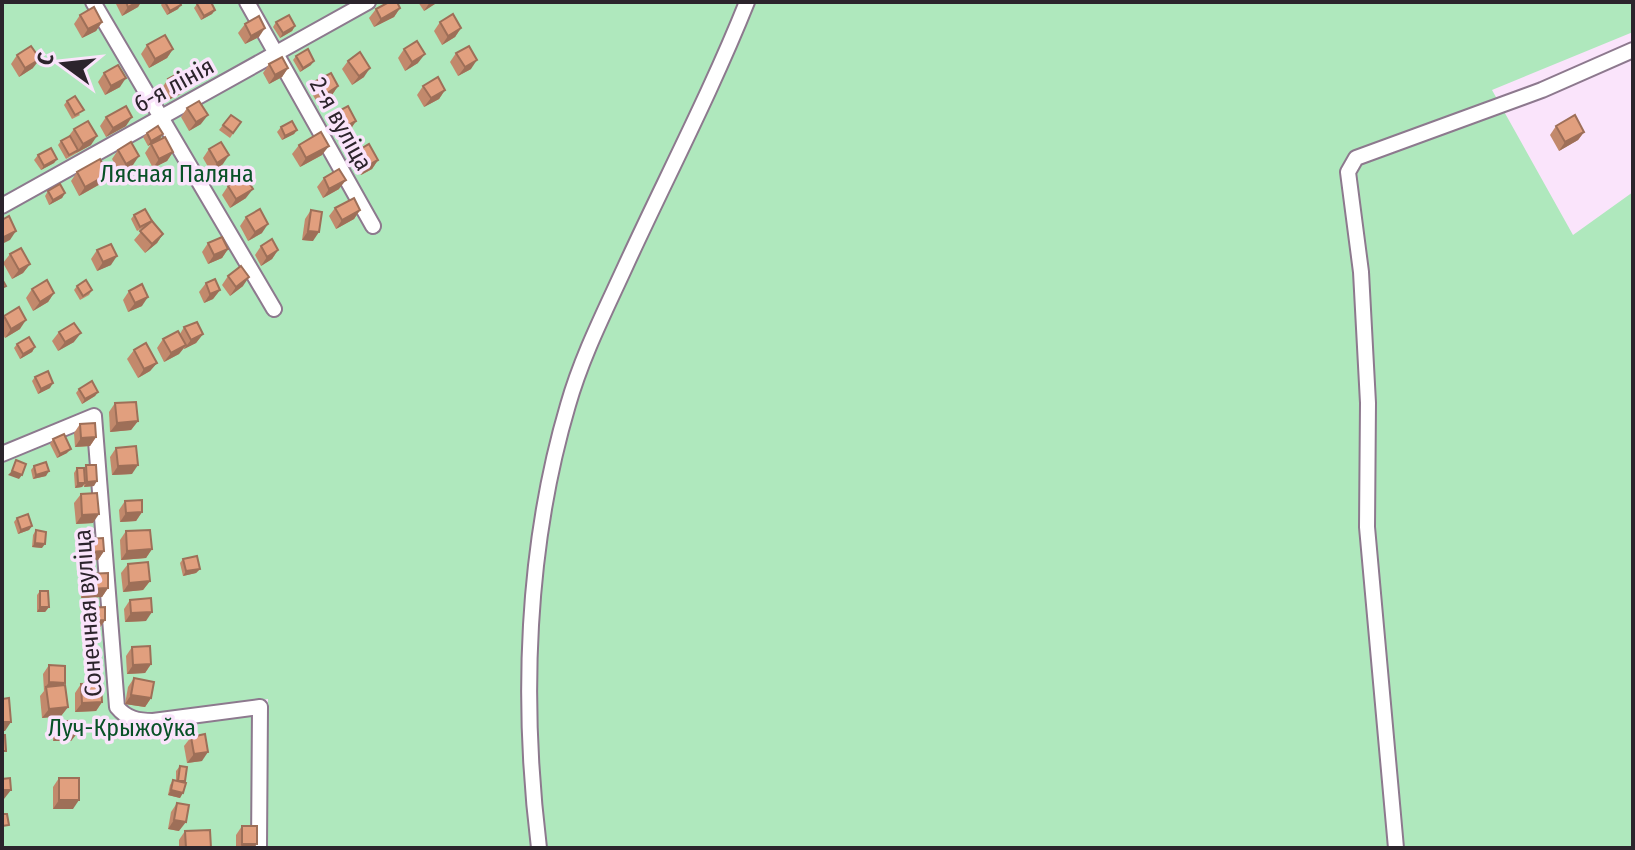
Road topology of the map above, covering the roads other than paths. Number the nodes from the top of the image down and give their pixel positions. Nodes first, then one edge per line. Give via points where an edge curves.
1 (93, 2) edge
2 (247, 2) edge
3 (368, 2) edge
4 (747, 2) edge
5 (1633, 50) edge
6 (277, 54) junction
7 (160, 119) junction
8 (2, 206) edge
9 (373, 226) dead end
10 (274, 309) dead end
11 (2, 454) edge
12 (259, 848) edge
13 (539, 848) edge
14 (1396, 848) edge

1 - 7 street
2 - 6 street, 2-я вуліца
3 - 6 street, 6-я лінія
4 - 13 street via 592,337 568,405 546,500 533,596 529,749
5 - 14 street via 1542,90 1356,158 1348,172 1361,272 1367,527
6 - 7 street, 6-я лінія
6 - 9 street, 2-я вуліца
7 - 8 street, 6-я лінія
7 - 10 street
11 - 12 street, Сонечная вуліца via 94,416 117,707 137,721 260,707

